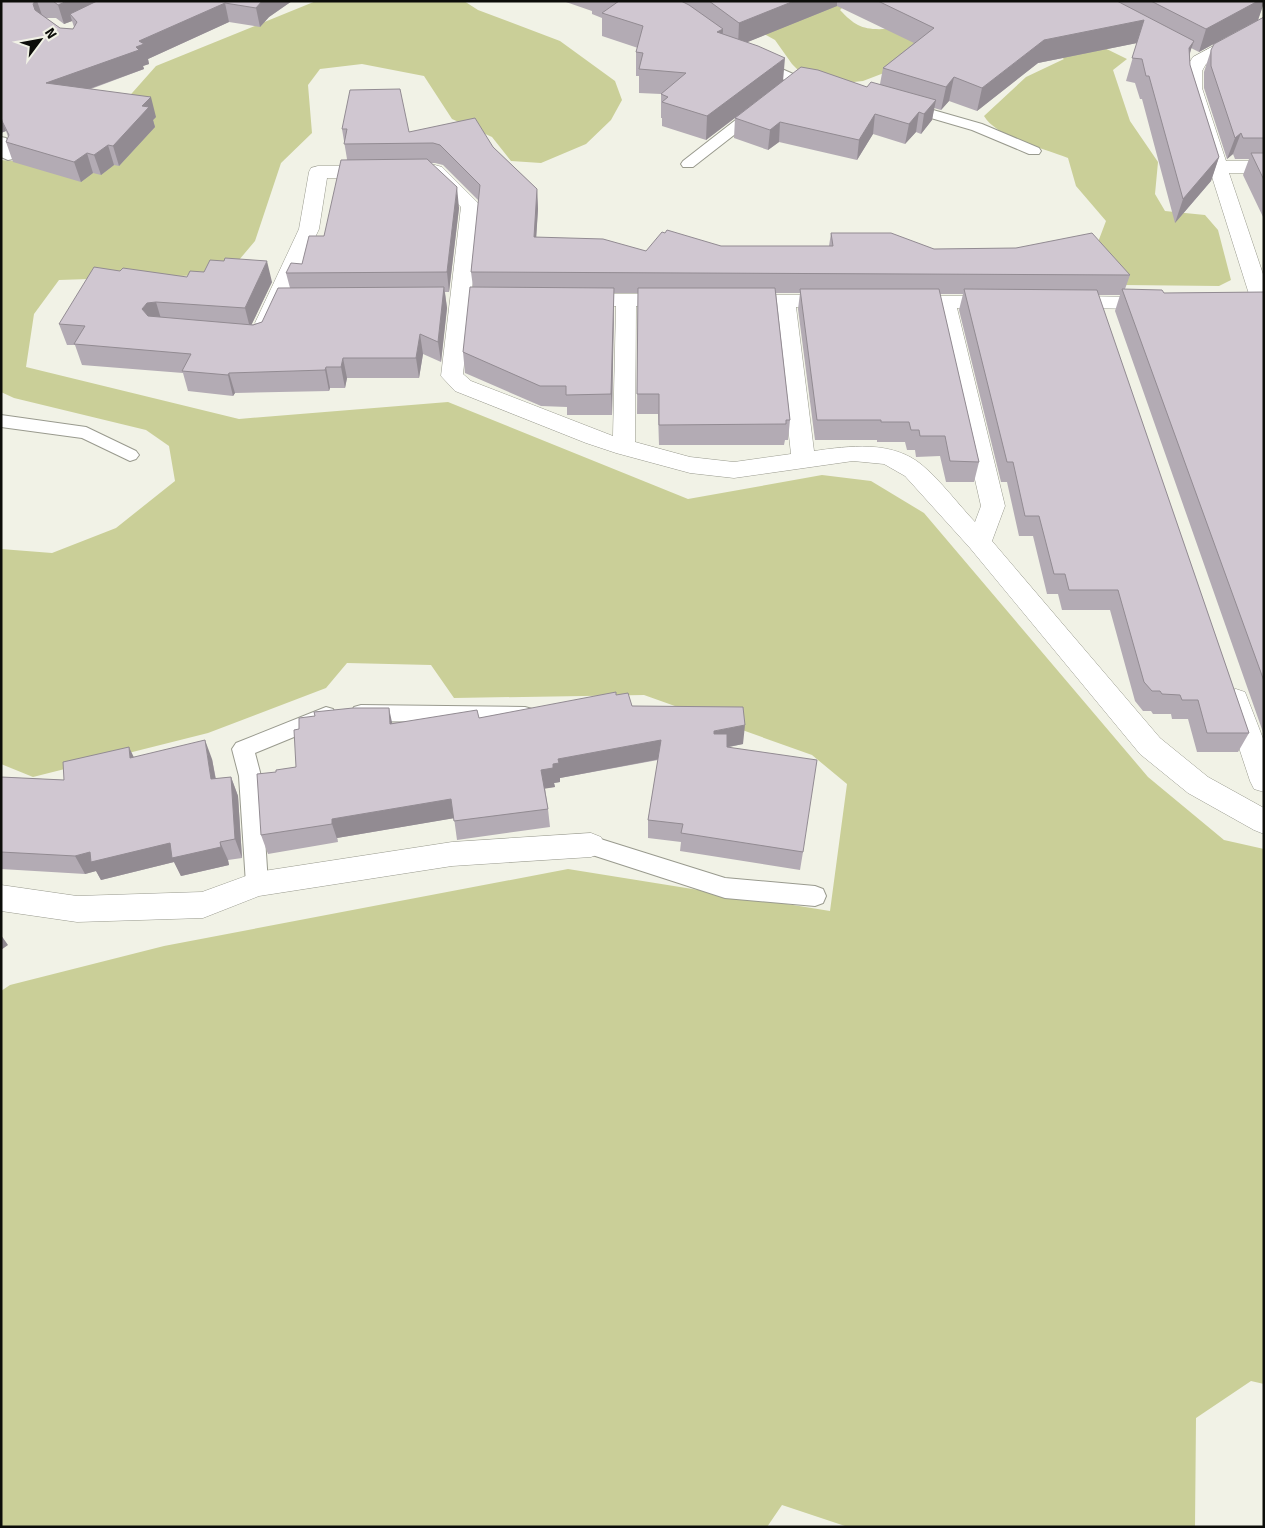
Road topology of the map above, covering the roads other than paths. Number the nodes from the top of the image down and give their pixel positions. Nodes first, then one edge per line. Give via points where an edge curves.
1 (1264, 24) edge
2 (1182, 52) edge
3 (743, 56) edge
4 (1198, 61) junction
5 (796, 80) junction
6 (830, 86) edge
7 (780, 92) edge
8 (893, 102) edge
9 (765, 104) edge
10 (1, 141) edge
11 (1034, 151) dead end
12 (8, 156) edge
13 (688, 164) dead end
14 (1218, 167) junction
15 (1264, 167) edge
16 (557, 300) edge
17 (626, 300) junction
18 (695, 301) edge
19 (725, 301) edge
20 (785, 301) junction
21 (855, 301) edge
22 (885, 302) edge
23 (945, 302) junction
24 (1100, 303) junction
25 (1178, 303) edge
26 (1256, 305) edge
27 (1108, 328) edge
28 (249, 336) edge
29 (1, 421) edge
30 (624, 448) junction
31 (130, 455) dead end
32 (803, 459) junction
33 (979, 542) junction
34 (1228, 675) edge
35 (538, 715) edge
36 (1264, 781) edge
37 (1264, 822) edge
38 (591, 845) joint
39 (257, 884) junction
40 (815, 896) dead end
41 (1, 898) edge

1 - 4 street
2 - 4 street
3 - 5 lane
4 - 14 street via 1193,71 1193,88
5 - 6 lane
5 - 7 lane
8 - 11 lane via 977,127
9 - 13 lane
10 - 12 lane
14 - 15 street
14 - 26 street
16 - 17 street
17 - 18 street
17 - 30 street
19 - 20 street
20 - 21 street
20 - 32 street
22 - 23 street
23 - 24 street
23 - 33 street via 993,506
24 - 25 street
24 - 27 street
28 - 30 street via 258,337 285,301 308,229 318,172 435,171 471,206 452,376 463,386
29 - 31 lane via 86,433
30 - 32 street via 690,465 734,470
32 - 33 street via 854,453 889,458 913,470
33 - 37 street via 1150,746 1198,785
34 - 36 street
35 - 39 lane via 333,713 243,749 250,776
38 - 39 street via 452,854
38 - 40 lane via 725,888
39 - 41 street via 203,905 77,908

